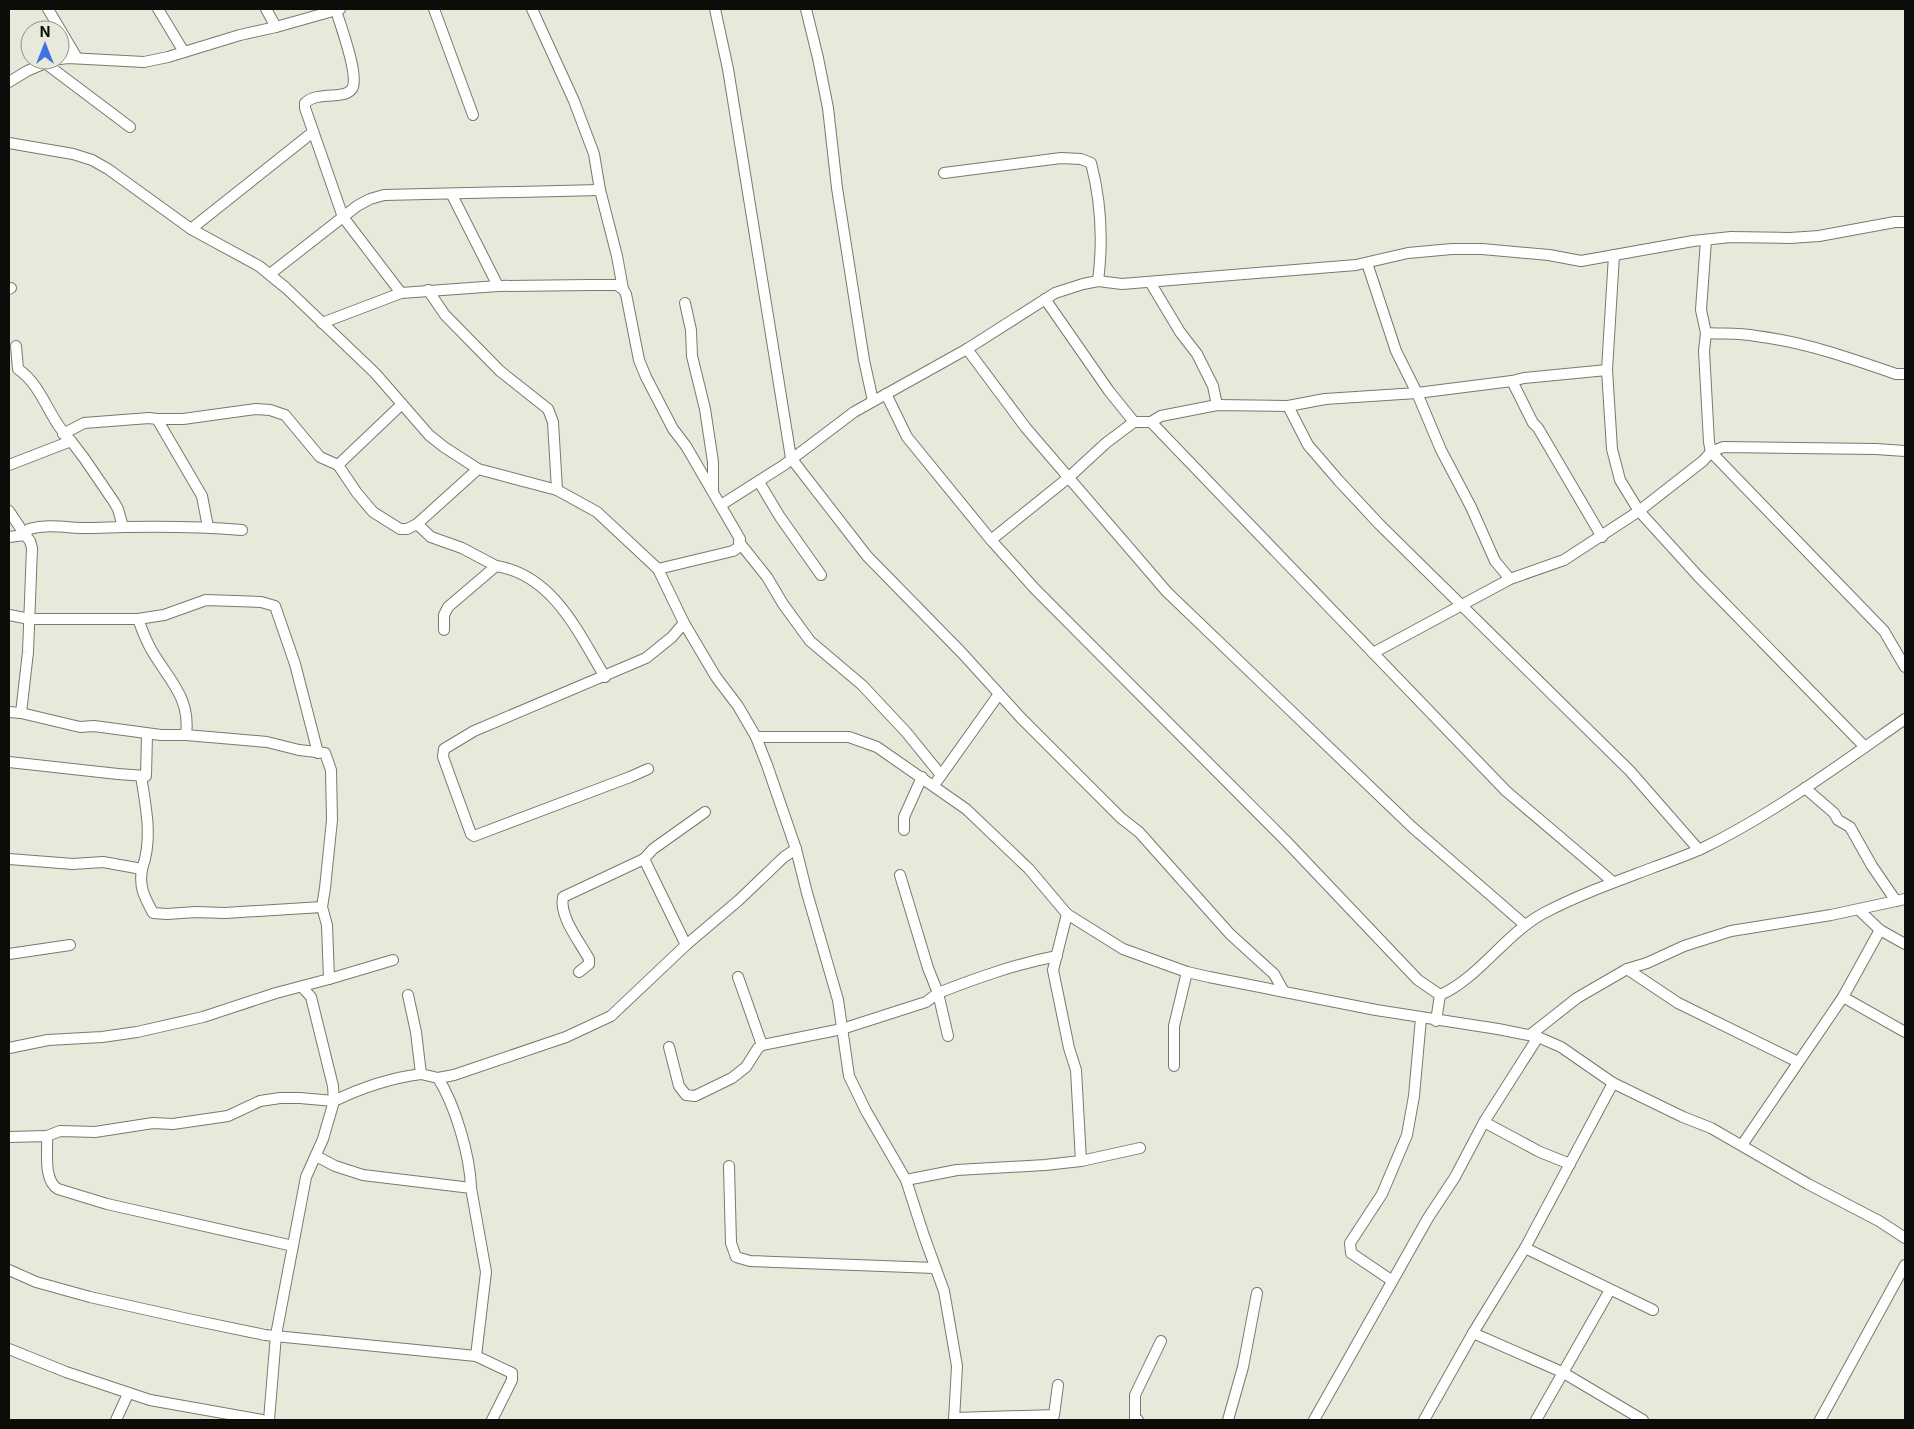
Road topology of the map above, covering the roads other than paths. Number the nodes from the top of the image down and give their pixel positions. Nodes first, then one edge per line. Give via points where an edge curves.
1 (48, 9) edge
2 (158, 9) edge
3 (266, 9) edge
4 (434, 9) edge
5 (532, 9) edge
6 (715, 9) edge
7 (806, 9) edge
8 (338, 10) edge
9 (276, 27) junction
10 (184, 52) junction
11 (70, 58) edge
12 (77, 58) junction
13 (33, 70) edge
14 (59, 70) edge
15 (9, 82) edge
16 (473, 115) dead end
17 (130, 126) dead end
18 (313, 132) junction
19 (9, 143) edge
20 (944, 173) dead end
21 (600, 190) junction
22 (452, 194) junction
23 (343, 217) junction
24 (1905, 222) edge
25 (191, 229) junction
26 (1706, 240) junction
27 (1614, 255) junction
28 (1367, 263) junction
29 (270, 274) junction
30 (1098, 282) junction
31 (1150, 282) junction
32 (498, 286) junction
33 (623, 289) junction
34 (428, 290) junction
35 (401, 293) junction
36 (1045, 299) junction
37 (685, 303) dead end
38 (322, 323) junction
39 (1706, 333) junction
40 (16, 346) dead end
41 (967, 349) junction
42 (13, 369) edge
43 (1607, 370) junction
44 (1905, 374) edge
45 (1512, 381) junction
46 (1417, 393) junction
47 (886, 394) junction
48 (873, 401) junction
49 (402, 404) junction
50 (1217, 405) junction
51 (1288, 406) junction
52 (157, 419) junction
53 (1134, 422) junction
54 (1150, 422) junction
55 (67, 437) junction
56 (1711, 452) junction
57 (1905, 452) edge
58 (791, 458) junction
59 (9, 465) edge
60 (338, 465) junction
61 (478, 469) junction
62 (1068, 478) junction
63 (759, 482) junction
64 (558, 490) junction
65 (713, 492) junction
66 (721, 505) junction
67 (9, 511) edge
68 (1639, 511) junction
69 (417, 524) junction
70 (123, 526) junction
71 (208, 527) junction
72 (242, 530) dead end
73 (25, 535) junction
74 (9, 536) edge
75 (1602, 537) junction
76 (991, 540) junction
77 (739, 542) junction
78 (496, 566) junction
79 (658, 569) junction
80 (821, 575) dead end
81 (1510, 579) junction
82 (1460, 604) junction
83 (9, 615) edge
84 (30, 619) junction
85 (138, 619) junction
86 (684, 623) junction
87 (444, 630) dead end
88 (1373, 653) junction
89 (1905, 667) edge
90 (604, 677) junction
91 (999, 694) junction
92 (9, 712) edge
93 (20, 713) junction
94 (1905, 719) edge
95 (148, 734) junction
96 (186, 735) junction
97 (756, 737) junction
98 (1865, 747) junction
99 (318, 752) junction
100 (9, 762) edge
101 (648, 769) dead end
102 (941, 775) junction
103 (141, 776) junction
104 (922, 777) junction
105 (934, 786) junction
106 (1805, 788) junction
107 (705, 812) dead end
108 (904, 830) dead end
109 (796, 849) junction
110 (1699, 850) junction
111 (9, 859) edge
112 (644, 859) junction
113 (142, 869) junction
114 (900, 875) dead end
115 (1613, 882) junction
116 (1901, 900) edge
117 (322, 907) junction
118 (1859, 910) junction
119 (1067, 914) junction
120 (1524, 925) junction
121 (1880, 930) junction
122 (1905, 944) edge
123 (70, 945) dead end
124 (686, 945) junction
125 (9, 954) edge
126 (1057, 956) junction
127 (393, 960) dead end
128 (1627, 969) junction
129 (579, 972) dead end
130 (1187, 972) junction
131 (738, 978) dead end
132 (329, 979) junction
133 (302, 987) junction
134 (1284, 992) junction
135 (408, 994) dead end
136 (938, 994) junction
137 (1440, 995) junction
138 (1843, 997) junction
139 (1421, 1018) junction
140 (1436, 1021) junction
141 (842, 1029) junction
142 (1905, 1032) edge
143 (948, 1036) dead end
144 (1534, 1036) junction
145 (762, 1045) junction
146 (670, 1047) dead end
147 (9, 1048) edge
148 (1798, 1062) junction
149 (1174, 1066) dead end
150 (422, 1074) junction
151 (438, 1078) junction
152 (1613, 1083) junction
153 (334, 1101) junction
154 (1484, 1122) junction
155 (47, 1136) junction
156 (9, 1137) edge
157 (1742, 1144) junction
158 (1140, 1148) dead end
159 (316, 1156) junction
160 (1081, 1160) junction
161 (1570, 1164) junction
162 (729, 1166) dead end
163 (906, 1180) junction
164 (471, 1188) junction
165 (1905, 1238) edge
166 (293, 1246) junction
167 (1524, 1248) junction
168 (1905, 1265) edge
169 (935, 1268) junction
170 (9, 1270) edge
171 (1391, 1280) junction
172 (1610, 1290) junction
173 (1257, 1293) dead end
174 (1653, 1310) dead end
175 (1473, 1333) junction
176 (276, 1335) junction
177 (1161, 1341) dead end
178 (9, 1349) edge
179 (476, 1356) junction
180 (1562, 1372) junction
181 (1058, 1385) dead end
182 (128, 1394) junction
183 (954, 1419) edge
184 (116, 1420) edge
185 (262, 1420) edge
186 (269, 1420) edge
187 (492, 1420) edge
188 (1138, 1420) edge
189 (1228, 1420) edge
190 (1314, 1420) edge
191 (1424, 1420) edge
192 (1536, 1420) edge
193 (1643, 1420) edge
194 (1820, 1420) edge

1 - 12 street
2 - 10 street
3 - 9 street
4 - 16 street
5 - 21 street via 594,154
6 - 58 street via 728,69
7 - 48 street via 828,108 836,188
8 - 9 street
8 - 18 street via 354,70 354,84 346,94 310,98 305,103
9 - 10 street
10 - 12 street via 144,62
11 - 12 street
13 - 15 street
14 - 17 street
18 - 23 street
18 - 25 street
19 - 25 street via 92,160
20 - 30 street via 1061,158 1091,163 1101,231
21 - 22 street
21 - 33 street
22 - 23 street via 384,195
22 - 32 street
23 - 29 street
23 - 35 street
24 - 26 street via 1790,238
25 - 29 street
26 - 27 street
26 - 39 street via 1701,310
27 - 28 street via 1581,261 1549,255 1452,249
27 - 43 street
28 - 31 street
28 - 46 street via 1396,352
29 - 38 street
30 - 31 street
30 - 36 street via 1082,284
31 - 50 street via 1197,354 1213,386
32 - 33 street via 617,285
32 - 34 street
33 - 65 street via 646,377
34 - 35 street
34 - 64 street via 445,315 500,371 548,409 553,422
35 - 38 street
36 - 41 street
36 - 53 street
37 - 65 street via 713,462
38 - 49 street via 375,373
39 - 44 street via 1785,341
39 - 56 street via 1704,352
40 - 42 street
41 - 47 street
41 - 62 street
42 - 55 street via 25,374 37,389
43 - 45 street
43 - 68 street via 1612,448 1620,480
45 - 46 street
45 - 75 street via 1533,423
46 - 51 street via 1325,399
46 - 81 street via 1495,561
47 - 48 street
47 - 76 street via 907,437
48 - 58 street
49 - 60 street
49 - 61 street via 444,447
50 - 51 street
50 - 54 street via 1161,416
51 - 82 street via 1308,444 1340,481
52 - 55 street via 84,424
52 - 60 street via 270,410 286,415 320,457
52 - 71 street via 202,496
53 - 54 street
53 - 62 street
54 - 88 street
55 - 59 street
55 - 70 street via 118,510
56 - 57 street via 1722,447 1876,448
56 - 68 street
56 - 89 street via 1884,631
58 - 63 street
58 - 91 street via 867,556
60 - 69 street via 373,512 400,528 407,529
61 - 64 street
61 - 69 street
62 - 76 street
62 - 120 street via 1167,592 1405,820
63 - 66 street
63 - 80 street
64 - 79 street via 597,512
65 - 66 street
66 - 77 street via 739,535
67 - 73 street
68 - 75 street
68 - 98 street
69 - 78 street via 431,537 462,548
70 - 71 street
70 - 73 street via 40,526 29,529
71 - 72 street
73 - 74 street
73 - 84 street via 32,548
75 - 81 street via 1564,560
76 - 137 street via 1036,590 1285,840 1418,980
77 - 79 street via 732,551
77 - 102 street via 810,641 862,685
78 - 87 street via 448,607 444,615
78 - 90 street via 512,569 540,585 567,612
79 - 86 street
81 - 82 street
82 - 88 street
82 - 110 street via 1630,771
83 - 84 street
84 - 85 street
84 - 93 street
85 - 96 street via 152,651 170,676 186,709
85 - 99 street via 164,615 206,600 262,602 275,606 295,664
86 - 90 street via 646,658
86 - 97 street
88 - 115 street via 1506,791
90 - 101 street via 474,731 444,749 444,765 470,834 480,836
91 - 102 street
91 - 134 street via 1114,811 1139,832 1230,934 1274,974
92 - 93 street
93 - 95 street via 80,727
94 - 98 street
95 - 96 street
95 - 103 street via 146,776
96 - 99 street via 267,742
97 - 104 street via 849,737 877,746
97 - 109 street
98 - 106 street
99 - 117 street via 325,753 331,770 332,820
100 - 103 street
102 - 105 street
103 - 113 street via 149,837
104 - 105 street
104 - 108 street via 904,817
105 - 119 street via 966,809 1029,869
106 - 110 street via 1741,829
106 - 116 street via 1838,820 1850,827 1872,866
107 - 112 street via 653,848
109 - 124 street
109 - 141 street via 838,1000
110 - 115 street
111 - 113 street via 73,864 103,862
112 - 124 street
112 - 129 street via 564,898 564,914 589,959 589,964
113 - 117 street via 140,883 153,913
114 - 136 street
115 - 120 street
116 - 118 street
117 - 132 street
118 - 121 street
118 - 128 street via 1731,930
119 - 126 street
119 - 130 street via 1123,949
120 - 137 street via 1463,980
121 - 122 street
121 - 138 street
123 - 125 street
124 - 151 street via 611,1016 566,1037
126 - 136 street via 993,972
126 - 160 street via 1053,970 1076,1070
127 - 132 street
128 - 144 street via 1577,998
128 - 148 street via 1678,1003
130 - 134 street
130 - 149 street via 1174,1026
131 - 145 street
132 - 133 street
133 - 147 street via 276,992 203,1017 137,1032 48,1040
133 - 153 street via 311,997
134 - 139 street
135 - 150 street
136 - 141 street via 926,1002
136 - 143 street
137 - 140 street
138 - 142 street
138 - 148 street
139 - 140 street
139 - 171 street via 1407,1135 1382,1194 1350,1243 1351,1253
140 - 144 street
141 - 145 street
141 - 163 street via 849,1076
144 - 152 street via 1561,1047
144 - 154 street
145 - 146 street via 746,1067 732,1078 695,1096 686,1095 679,1086
148 - 157 street
150 - 151 street
150 - 153 street via 399,1077
151 - 164 street via 448,1093 458,1122
152 - 157 street
152 - 161 street
153 - 155 street via 280,1098 260,1101 228,1116 95,1132 60,1131
153 - 159 street via 331,1119
154 - 161 street
154 - 171 street via 1456,1177
155 - 156 street
155 - 166 street via 49,1179 58,1189 107,1204
157 - 165 street
158 - 160 street
159 - 164 street via 363,1175
159 - 166 street via 306,1177
160 - 163 street via 957,1170
161 - 167 street
162 - 169 street via 731,1243 736,1257 750,1261
163 - 169 street
164 - 179 street via 486,1272
166 - 176 street
167 - 172 street
167 - 175 street
168 - 194 street
169 - 183 street via 944,1291 955,1348
170 - 176 street via 36,1282 90,1297
171 - 190 street
172 - 174 street
172 - 180 street
173 - 189 street via 1244,1367
175 - 180 street
175 - 191 street
176 - 179 street
176 - 186 street
177 - 188 street via 1135,1394 1135,1419
178 - 182 street
179 - 187 street via 512,1373 512,1380
180 - 192 street
180 - 193 street
181 - 183 street via 1054,1415
182 - 184 street
182 - 185 street

